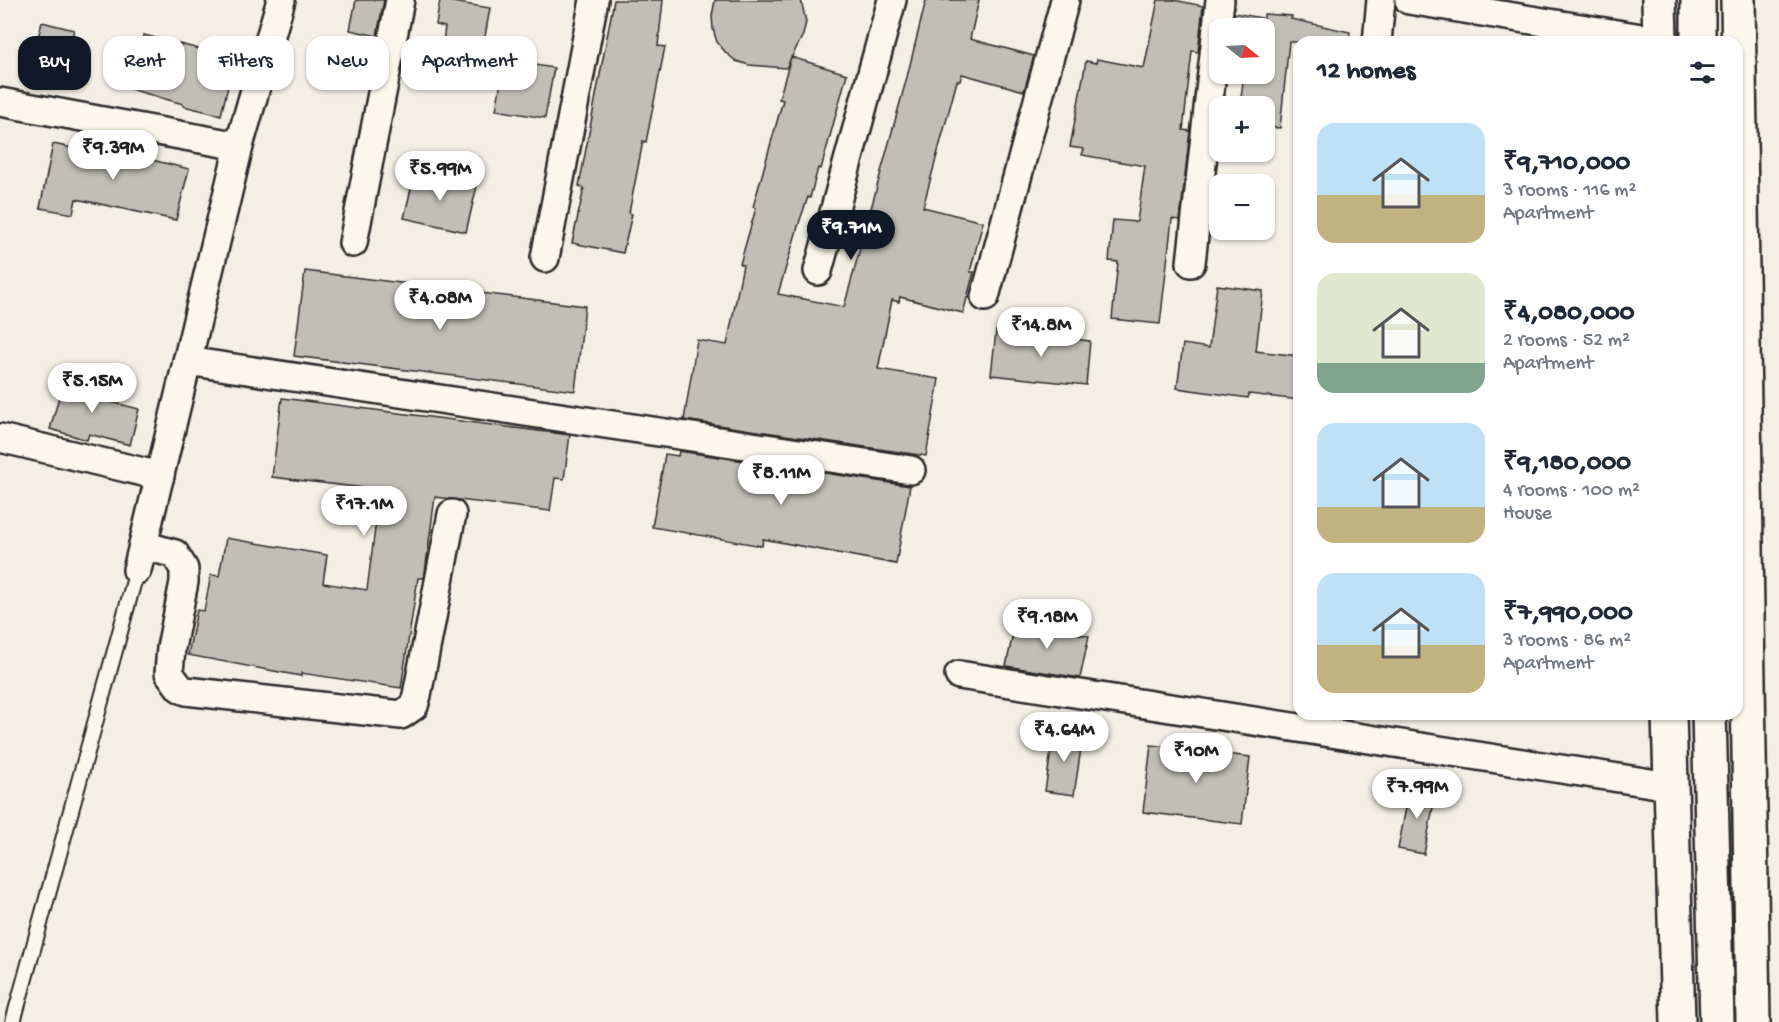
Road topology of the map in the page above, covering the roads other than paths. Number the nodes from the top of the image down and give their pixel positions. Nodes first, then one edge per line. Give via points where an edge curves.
1 (281, 0) edge
2 (400, 0) edge
3 (594, 0) edge
4 (892, 0) edge
5 (1065, 0) edge
6 (1220, 0) edge
7 (1381, 0) edge
8 (1409, 0) edge
9 (1659, 0) edge
10 (1698, 0) edge
11 (1738, 0) edge
12 (1378, 36) edge
13 (1624, 36) edge
14 (1660, 36) edge
15 (1698, 36) edge
16 (1739, 36) edge
17 (0, 102) edge
18 (239, 146) junction
19 (353, 243) dead end
20 (545, 258) dead end
21 (1191, 263) dead end
22 (818, 270) dead end
23 (986, 297) dead end
24 (1743, 350) edge
25 (187, 361) junction
26 (0, 438) edge
27 (911, 470) dead end
28 (160, 476) junction
29 (452, 514) dead end
30 (140, 557) junction
31 (959, 675) dead end
32 (1669, 720) edge
33 (1709, 720) edge
34 (1670, 786) junction
35 (13, 1022) edge
36 (1678, 1022) edge
37 (1717, 1022) edge
38 (1753, 1022) edge

1 - 18 street
2 - 19 street
3 - 20 street
4 - 22 street
5 - 23 street
6 - 21 street
7 - 12 street
8 - 13 street
9 - 14 main road
10 - 15 main road
11 - 16 main road
17 - 18 street
18 - 25 street
24 - 38 main road
25 - 27 street
25 - 28 street
26 - 28 street
28 - 30 street
29 - 30 street via 417,695 414,705 401,715 180,688 169,673 184,569 175,554
30 - 35 lane
31 - 34 street
32 - 34 main road
33 - 37 main road
34 - 36 main road

